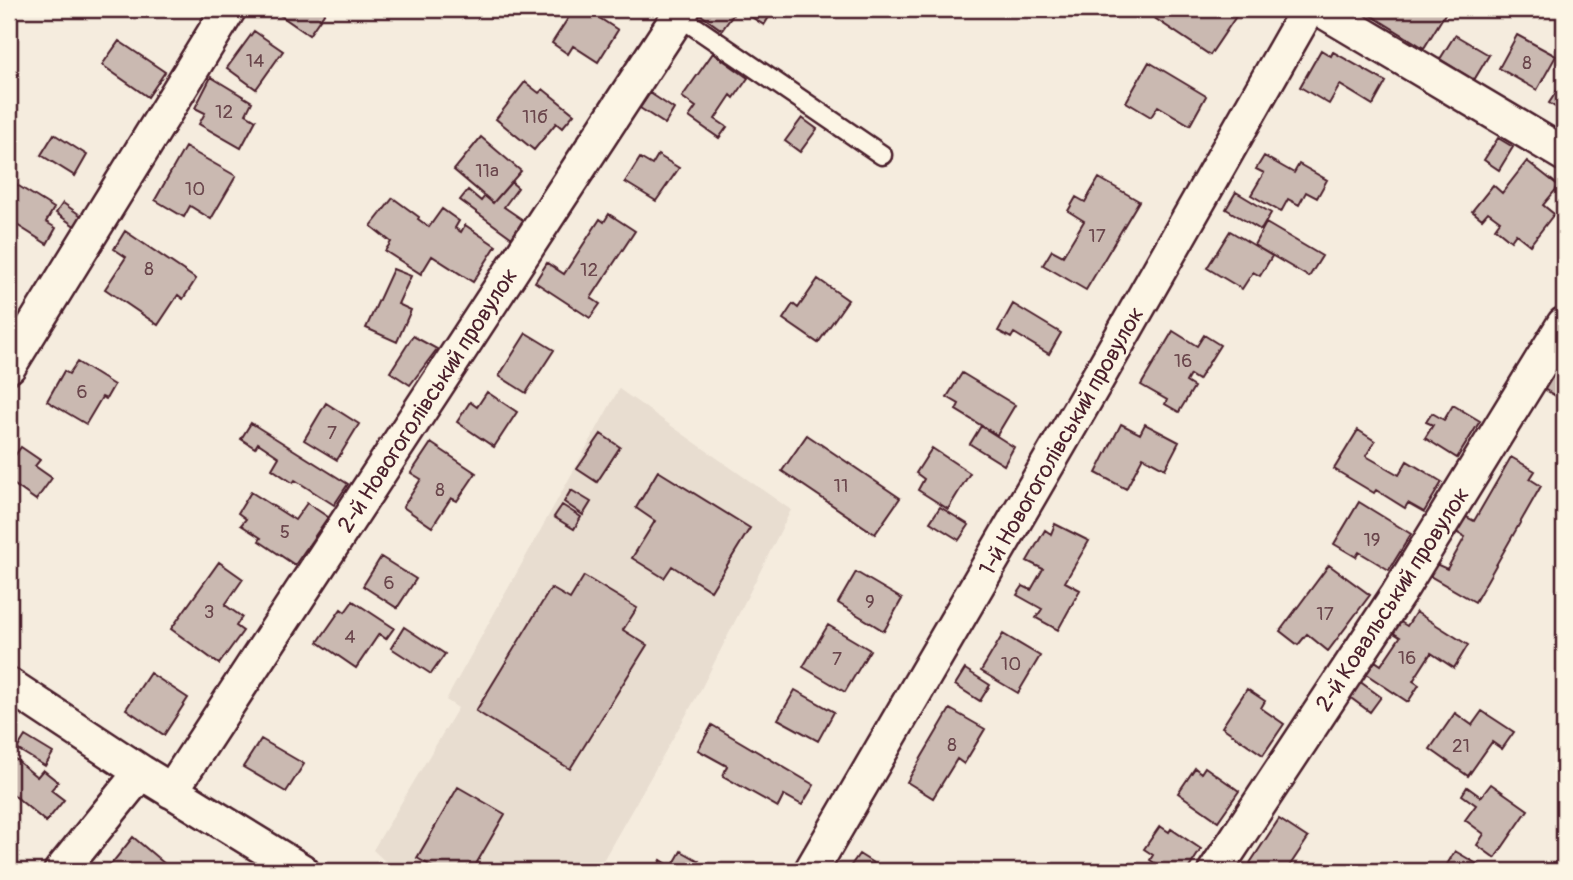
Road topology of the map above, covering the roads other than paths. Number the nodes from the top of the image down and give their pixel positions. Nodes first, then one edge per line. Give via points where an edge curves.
1 (229, 9) edge
2 (1308, 9) edge
3 (1320, 9) edge
4 (681, 12) edge
5 (1564, 154) edge
6 (882, 155) dead end
7 (1564, 324) edge
8 (9, 366) edge
9 (9, 685) edge
10 (141, 772) junction
11 (171, 790) junction
12 (61, 871) edge
13 (302, 871) edge
14 (811, 871) edge
15 (1215, 871) edge

1 - 8 street
2 - 14 street, 1-й Новогоголівський провулок
3 - 5 street
4 - 6 lane
4 - 11 street, 2-й Новогоголівський провулок
7 - 15 street, 2-й Ковальський провулок via 1398,594
9 - 10 street
10 - 11 street
10 - 12 street
11 - 13 street

